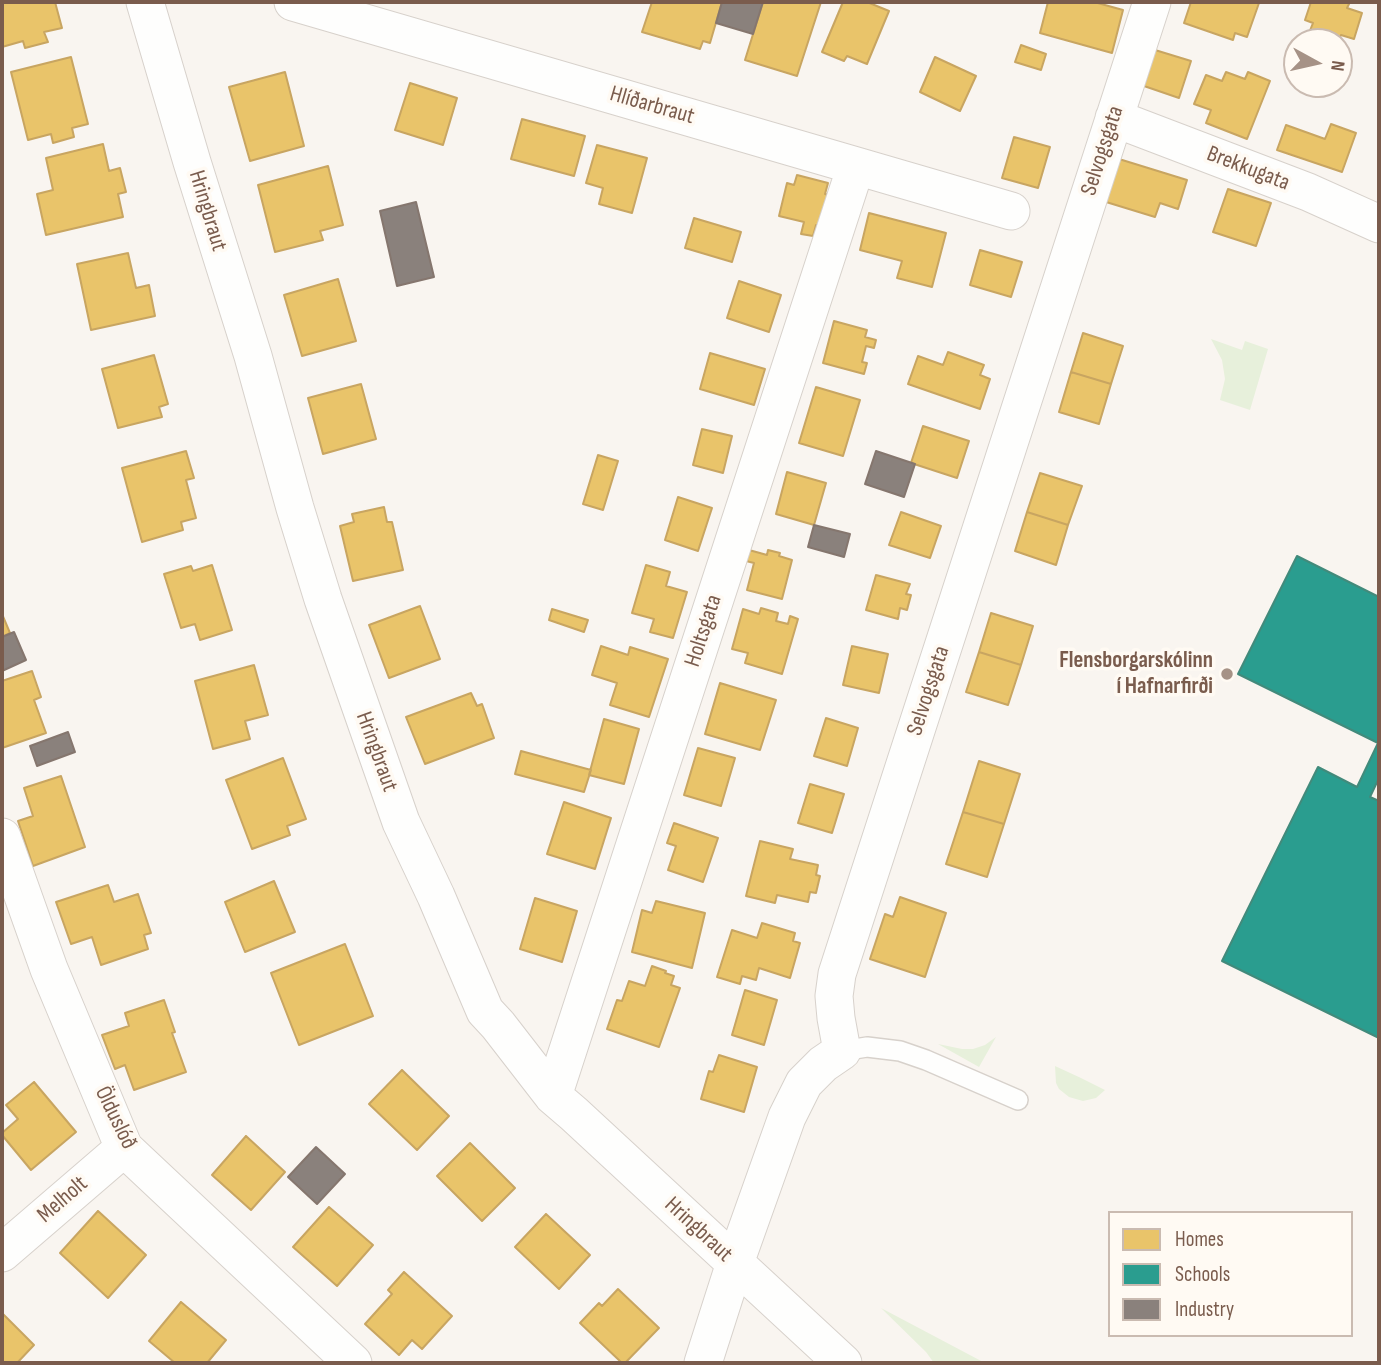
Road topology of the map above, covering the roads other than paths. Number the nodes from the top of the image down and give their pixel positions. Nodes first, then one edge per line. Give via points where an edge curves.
1 (145, 2) edge
2 (293, 2) edge
3 (1152, 2) edge
4 (1114, 118) junction
5 (856, 166) junction
6 (1011, 211) dead end
7 (1379, 224) edge
8 (2, 837) edge
9 (842, 1051) junction
10 (552, 1096) junction
11 (1018, 1100) dead end
12 (124, 1148) junction
13 (2, 1253) edge
14 (735, 1264) junction
15 (353, 1363) edge
16 (704, 1363) edge
17 (843, 1363) edge

1 - 10 street, Hringbraut via 315,573 401,822 485,1011
2 - 5 street, Hlíðarbraut
3 - 4 street, Selvogsgata
4 - 7 street, Brekkugata
4 - 9 street, Selvogsgata via 837,974 834,996
5 - 6 street, Hlíðarbraut
5 - 10 street, Holtsgata
8 - 12 street, Ölduslóð via 50,969
9 - 11 lane via 867,1047 900,1051
9 - 14 street via 804,1083 787,1117
10 - 14 street, Hringbraut
12 - 13 street, Melholt
12 - 15 street, Ölduslóð
14 - 16 street
14 - 17 street, Hringbraut

